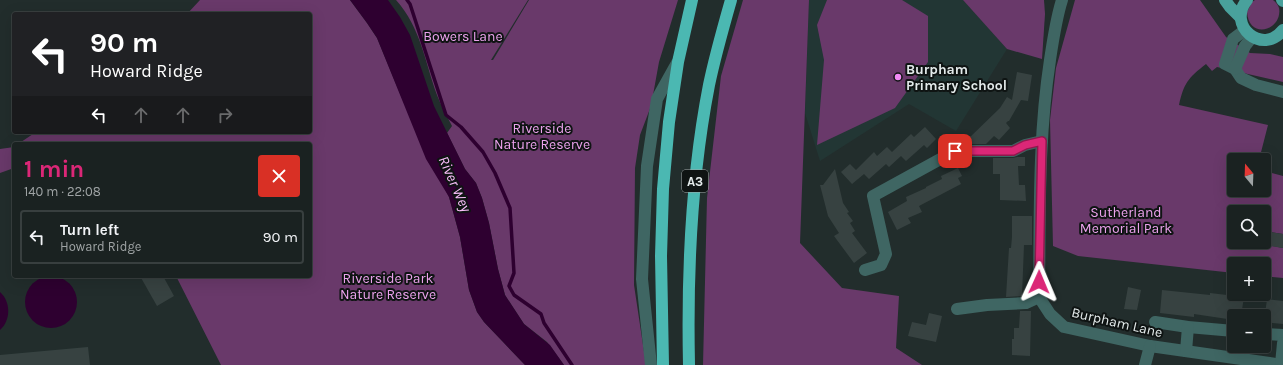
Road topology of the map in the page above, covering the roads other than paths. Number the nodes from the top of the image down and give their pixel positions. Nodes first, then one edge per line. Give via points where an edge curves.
1 (692, 0) edge
2 (731, 0) edge
3 (1062, 0) edge
4 (1225, 0) edge
5 (1247, 0) edge
6 (1240, 17) junction
7 (1249, 33) junction
8 (1280, 36) edge
9 (678, 62) junction
10 (1283, 92) edge
11 (1042, 141) junction
12 (865, 270) dead end
13 (1039, 297) junction
14 (957, 309) dead end
15 (1155, 322) dead end
16 (1188, 327) junction
17 (1227, 330) edge
18 (1271, 334) edge
19 (1283, 335) edge
20 (1283, 343) edge
21 (1150, 346) junction
22 (1186, 351) junction
23 (1254, 363) edge
24 (651, 365) edge
25 (664, 365) edge
26 (690, 365) edge
27 (1145, 365) edge
28 (1282, 365) edge

1 - 9 highway, A3
2 - 26 highway, A3 via 709,84 695,180 689,283
3 - 11 street via 1045,95
4 - 6 main road
5 - 6 main road
6 - 7 main road
7 - 8 main road via 1267,40
7 - 10 street via 1245,46 1230,66 1241,78
9 - 24 street via 657,99 647,166 642,279
9 - 25 highway, A3 via 663,188
11 - 12 street via 1013,151 955,151 873,196 886,254 881,264
11 - 13 street
13 - 14 street via 1026,303
13 - 21 street, Burpham Lane via 1050,314 1064,327
15 - 16 street
16 - 17 street
16 - 22 street
18 - 19 street
20 - 28 street
21 - 22 street, Burpham Lane
21 - 27 street
22 - 23 street, Burpham Lane
23 - 28 street, Burpham Lane

